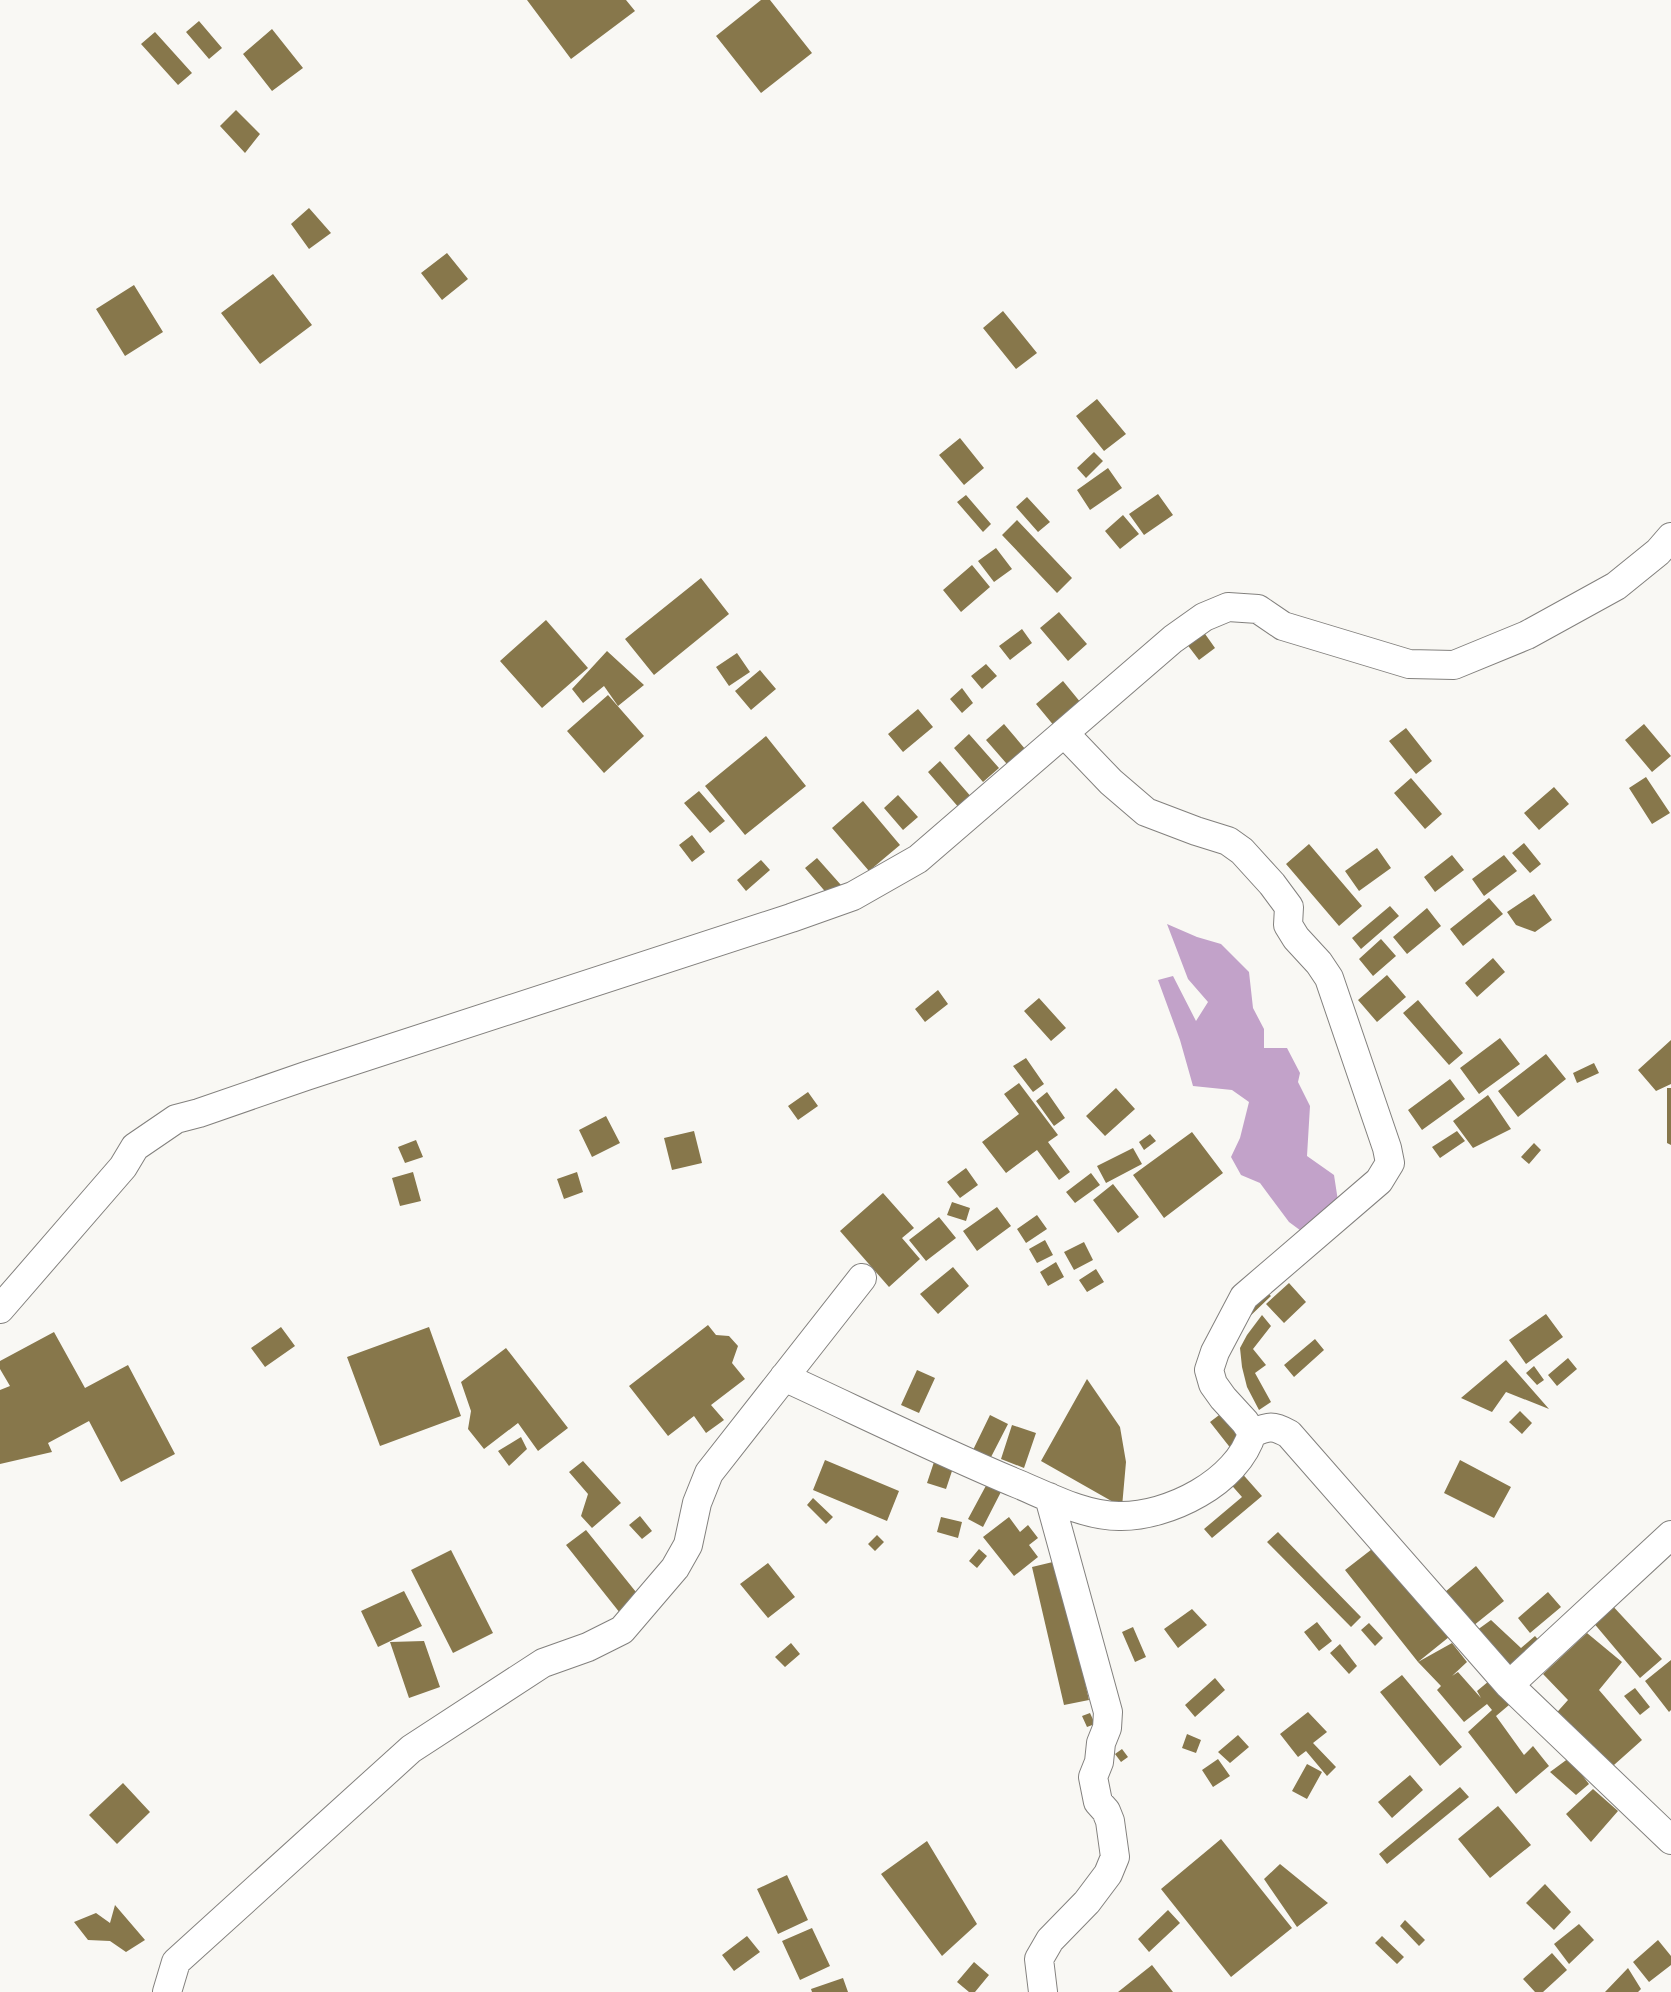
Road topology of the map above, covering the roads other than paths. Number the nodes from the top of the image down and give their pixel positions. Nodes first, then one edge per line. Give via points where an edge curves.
1 (1671, 537) edge
2 (1064, 733) junction
3 (862, 1278) dead end
4 (0, 1309) edge
5 (784, 1377) junction
6 (1252, 1433) junction
7 (1049, 1497) junction
8 (1671, 1535) edge
9 (1508, 1685) junction
10 (1671, 1840) edge
11 (168, 1992) edge
12 (1043, 1992) edge

1 - 2 street via 1658,552 1616,586 1527,635 1454,665 1409,664 1283,626 1258,609 1228,607 1204,617 1173,639
2 - 4 street via 918,859 853,896 176,1119 135,1147 123,1167
2 - 6 street via 1111,782 1146,812 1228,841 1242,851 1272,884 1289,907 1288,925 1329,978 1387,1148 1390,1163 1379,1181 1244,1297 1215,1352 1209,1370 1213,1384
3 - 5 street
5 - 7 street
5 - 11 street via 709,1473 697,1503 688,1545 676,1568 622,1630 588,1647 543,1663 411,1749 176,1962
6 - 7 street via 1243,1455 1220,1479 1194,1496 1149,1514 1119,1516 1088,1511
6 - 9 street via 1268,1427 1289,1434
7 - 12 street via 1108,1712 1099,1762 1092,1776 1098,1802 1110,1821 1115,1857 1087,1902 1050,1940 1039,1960
8 - 9 street
9 - 10 street

